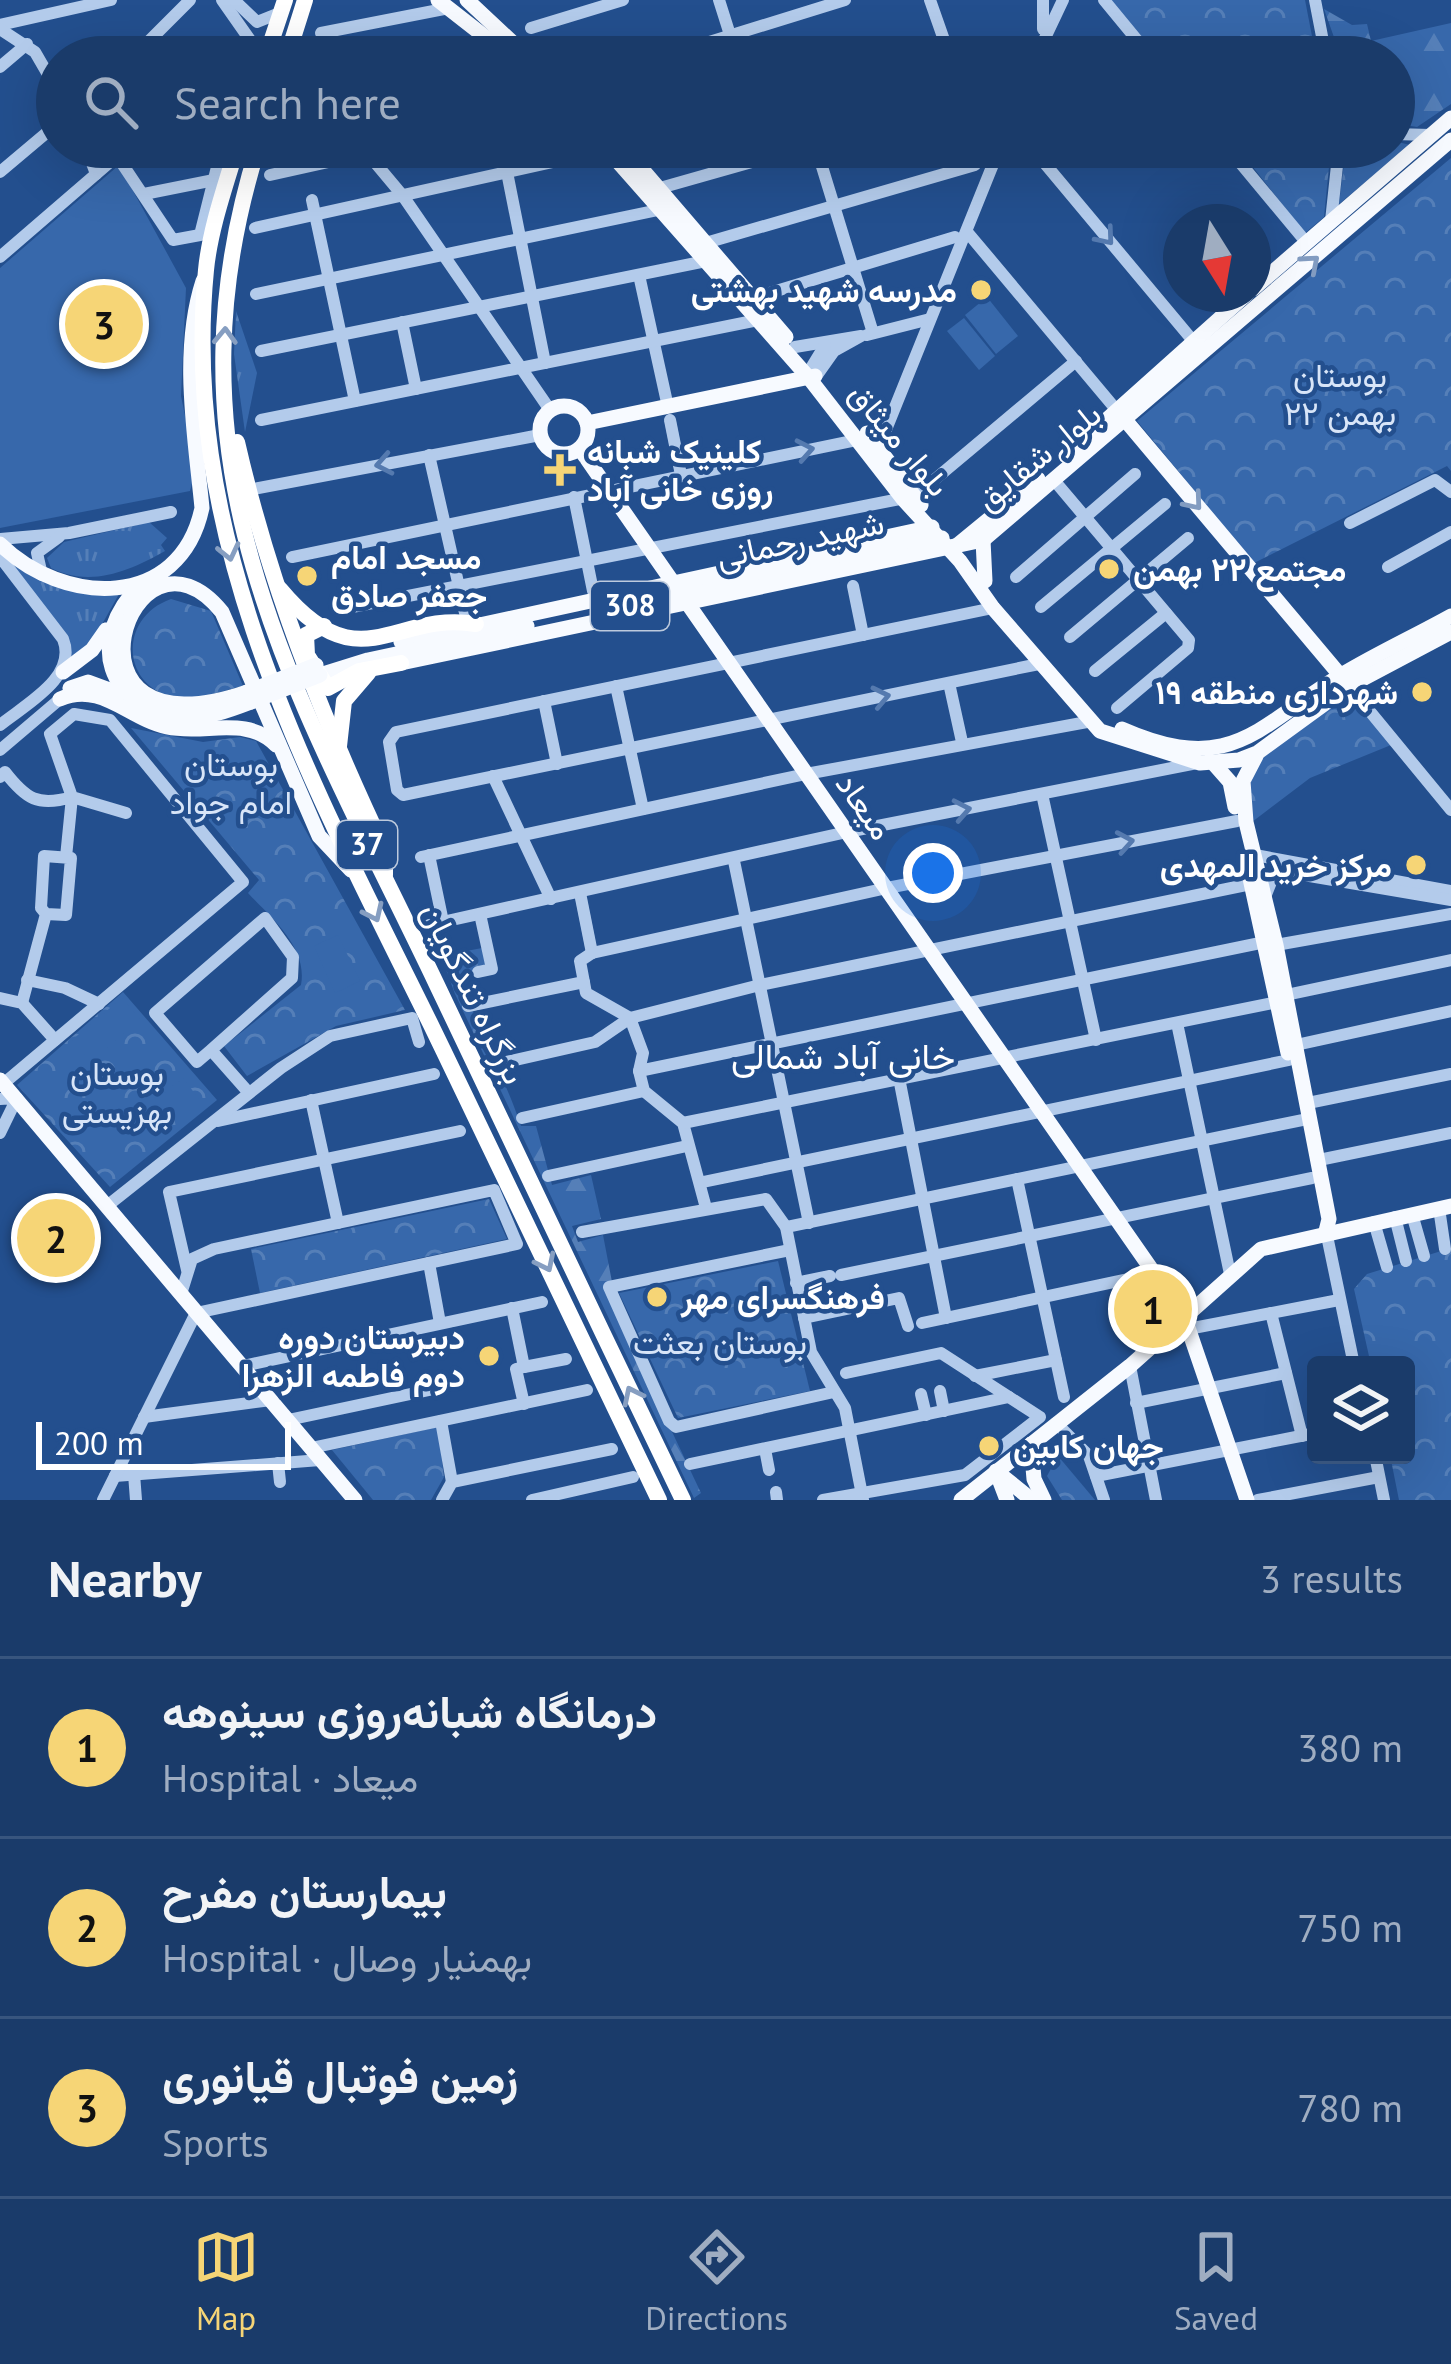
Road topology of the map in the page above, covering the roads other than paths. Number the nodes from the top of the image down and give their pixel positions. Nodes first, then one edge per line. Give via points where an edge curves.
1 (111, 0) edge
2 (190, 0) edge
3 (222, 0) edge
4 (234, 0) edge
5 (467, 0) edge
6 (623, 0) edge
7 (719, 0) edge
8 (845, 0) edge
9 (930, 0) edge
10 (1104, 0) edge
11 (1315, 0) edge
12 (296, 2) edge
13 (448, 2) edge
14 (1054, 3) edge
15 (0, 27) edge
16 (531, 28) dead end
17 (321, 33) dead end
18 (496, 33) junction
19 (154, 36) edge
20 (249, 36) edge
21 (276, 36) edge
22 (292, 36) edge
23 (488, 36) edge
24 (498, 36) edge
25 (500, 36) edge
26 (730, 36) joint
27 (943, 36) edge
28 (1044, 36) edge
29 (1134, 36) edge
30 (1322, 36) edge
31 (27, 44) junction
32 (36, 58) edge
33 (0, 68) edge
34 (1451, 118) edge
35 (1415, 135) edge
36 (1431, 135) junction
37 (1451, 140) edge
38 (36, 142) edge
39 (1415, 149) edge
40 (94, 168) edge
41 (103, 168) edge
42 (126, 168) edge
43 (217, 168) edge
44 (232, 168) edge
45 (253, 168) edge
46 (297, 168) edge
47 (380, 168) edge
48 (506, 168) edge
49 (535, 168) edge
50 (630, 168) edge
51 (637, 168) edge
52 (731, 168) edge
53 (822, 168) edge
54 (965, 168) edge
55 (991, 168) edge
56 (1049, 168) edge
57 (1244, 168) edge
58 (1337, 168) edge
59 (1393, 168) edge
60 (0, 172) edge
61 (96, 174) junction
62 (270, 175) dead end
63 (508, 175) junction
64 (214, 180) junction
65 (660, 188) junction
66 (145, 194) junction
67 (403, 196) junction
68 (312, 200) dead end
69 (834, 206) junction
70 (663, 209) junction
71 (316, 217) junction
72 (1331, 221) junction
73 (255, 228) dead end
74 (961, 235) junction
75 (520, 238) junction
76 (709, 242) junction
77 (1306, 242) junction
78 (443, 254) junction
79 (0, 257) edge
80 (706, 261) junction
81 (853, 268) junction
82 (206, 273) junction
83 (1271, 273) edge
84 (639, 275) junction
85 (328, 279) junction
86 (256, 294) dead end
87 (532, 296) junction
88 (753, 298) junction
89 (479, 306) junction
90 (1233, 312) edge
91 (1238, 312) edge
92 (1250, 317) junction
93 (930, 319) junction
94 (758, 320) junction
95 (402, 322) junction
96 (1218, 331) junction
97 (340, 334) junction
98 (867, 335) junction
99 (654, 341) junction
100 (1194, 342) junction
101 (826, 344) junction
102 (795, 346) junction
103 (261, 351) dead end
104 (1076, 361) junction
105 (544, 363) junction
106 (521, 368) junction
107 (807, 375) junction
108 (416, 389) junction
109 (355, 401) junction
110 (226, 406) junction
111 (550, 410) junction
112 (669, 414) junction
113 (1123, 417) junction
114 (261, 420) dead end
115 (587, 423) junction
116 (540, 435) junction
117 (869, 440) junction
118 (580, 449) junction
119 (429, 455) junction
120 (1135, 474) dead end
121 (681, 475) junction
122 (1053, 479) junction
123 (248, 490) junction
124 (608, 490) junction
125 (1451, 492) edge
126 (574, 497) junction
127 (909, 498) junction
128 (1165, 504) dead end
129 (171, 512) dead end
130 (1085, 516) junction
131 (1350, 523) dead end
132 (445, 525) junction
133 (1451, 532) edge
134 (69, 533) junction
135 (1188, 538) dead end
136 (943, 540) junction
137 (983, 540) junction
138 (0, 542) edge
139 (647, 548) junction
140 (1111, 548) junction
141 (292, 556) dead end
142 (0, 557) edge
143 (587, 560) junction
144 (268, 567) junction
145 (1388, 567) dead end
146 (153, 575) junction
147 (43, 577) junction
148 (1016, 577) dead end
149 (985, 581) junction
150 (1139, 581) junction
151 (459, 586) junction
152 (853, 586) dead end
153 (593, 591) dead end
154 (679, 595) junction
155 (1041, 607) dead end
156 (993, 608) junction
157 (342, 609) dead end
158 (1166, 613) junction
159 (1451, 616) edge
160 (114, 618) junction
161 (470, 618) junction
162 (324, 626) junction
163 (1451, 632) edge
164 (863, 635) junction
165 (1070, 638) dead end
166 (401, 663) junction
167 (727, 664) junction
168 (1039, 664) junction
169 (318, 670) junction
170 (1095, 671) dead end
171 (63, 672) junction
172 (1345, 681) junction
173 (950, 683) junction
174 (616, 686) junction
175 (249, 697) junction
176 (60, 699) junction
177 (544, 701) junction
178 (1324, 703) junction
179 (146, 706) junction
180 (1117, 708) dead end
181 (1367, 708) junction
182 (766, 721) junction
183 (1087, 722) junction
184 (0, 725) edge
185 (962, 742) junction
186 (630, 748) junction
187 (0, 750) edge
188 (282, 752) junction
189 (1257, 753) junction
190 (557, 764) junction
191 (1208, 764) junction
192 (806, 774) junction
193 (349, 775) junction
194 (494, 776) junction
195 (0, 777) edge
196 (1042, 794) junction
197 (72, 797) junction
198 (644, 809) junction
199 (1451, 810) edge
200 (126, 813) dead end
201 (1237, 821) junction
202 (848, 832) junction
203 (521, 836) junction
204 (1055, 855) junction
205 (1250, 856) junction
206 (66, 857) junction
207 (734, 861) junction
208 (356, 875) junction
209 (386, 880) junction
210 (1251, 884) junction
211 (887, 888) junction
212 (580, 893) junction
213 (1451, 896) edge
214 (1265, 898) junction
215 (551, 899) junction
216 (46, 914) junction
217 (480, 914) junction
218 (1451, 914) edge
219 (1069, 918) junction
220 (746, 920) junction
221 (1271, 944) junction
222 (929, 947) junction
223 (592, 952) junction
224 (1451, 960) edge
225 (478, 972) dead end
226 (1082, 979) junction
227 (27, 980) junction
228 (584, 982) junction
229 (760, 985) junction
230 (0, 998) edge
231 (1281, 999) junction
232 (22, 1003) junction
233 (98, 1004) junction
234 (969, 1004) junction
235 (469, 1006) dead end
236 (1451, 1011) edge
237 (630, 1018) junction
238 (1177, 1023) junction
239 (55, 1040) junction
240 (1096, 1040) junction
241 (419, 1042) dead end
242 (772, 1044) junction
243 (211, 1050) junction
244 (1293, 1052) junction
245 (1004, 1056) junction
246 (497, 1064) dead end
247 (638, 1071) junction
248 (434, 1074) dead end
249 (1451, 1074) edge
250 (899, 1078) junction
251 (1189, 1083) junction
252 (5, 1090) edge
253 (644, 1091) junction
254 (249, 1094) junction
255 (311, 1100) junction
256 (784, 1102) junction
257 (1308, 1103) junction
258 (1043, 1113) junction
259 (522, 1118) dead end
260 (4, 1119) edge
261 (1302, 1120) junction
262 (213, 1122) junction
263 (683, 1123) junction
264 (460, 1132) dead end
265 (0, 1133) edge
266 (1451, 1133) edge
267 (910, 1136) junction
268 (1200, 1140) junction
269 (687, 1146) junction
270 (324, 1160) junction
271 (1319, 1160) junction
272 (796, 1162) junction
273 (1080, 1165) junction
274 (548, 1176) dead end
275 (1312, 1178) junction
276 (1017, 1179) junction
277 (703, 1182) junction
278 (923, 1198) junction
279 (1212, 1200) junction
280 (107, 1206) junction
281 (1445, 1207) edge
282 (706, 1208) junction
283 (1404, 1215) junction
284 (1118, 1220) junction
285 (338, 1222) junction
286 (809, 1222) junction
287 (1374, 1222) junction
288 (785, 1228) junction
289 (582, 1232) dead end
290 (1326, 1232) junction
291 (1030, 1238) junction
292 (790, 1250) junction
293 (1445, 1250) dead end
294 (934, 1256) junction
295 (1424, 1256) dead end
296 (1406, 1262) dead end
297 (429, 1263) junction
298 (1387, 1268) dead end
299 (188, 1274) junction
300 (1152, 1274) junction
301 (1230, 1274) junction
302 (796, 1283) junction
303 (181, 1294) junction
304 (1043, 1298) junction
305 (1339, 1300) junction
306 (542, 1302) dead end
307 (512, 1308) junction
308 (196, 1313) junction
309 (1271, 1313) junction
310 (804, 1318) junction
311 (946, 1318) junction
312 (440, 1323) junction
313 (1186, 1323) junction
314 (914, 1327) junction
315 (935, 1352) junction
316 (918, 1353) junction
317 (1352, 1356) edge
318 (566, 1359) dead end
319 (1056, 1360) junction
320 (243, 1366) junction
321 (1130, 1366) junction
322 (524, 1367) junction
323 (938, 1369) dead end
324 (846, 1372) dead end
325 (1286, 1373) junction
326 (974, 1376) junction
327 (1208, 1388) junction
328 (434, 1389) dead end
329 (587, 1390) dead end
330 (940, 1391) dead end
331 (834, 1392) junction
332 (922, 1394) dead end
333 (1009, 1397) junction
334 (1064, 1397) dead end
335 (272, 1400) junction
336 (1136, 1403) junction
337 (524, 1404) junction
338 (944, 1411) junction
339 (926, 1415) junction
340 (145, 1417) junction
341 (288, 1420) junction
342 (1048, 1420) junction
343 (441, 1421) junction
344 (1307, 1429) edge
345 (849, 1432) junction
346 (1307, 1434) edge
347 (1031, 1444) junction
348 (611, 1449) dead end
349 (766, 1449) junction
350 (1229, 1450) junction
351 (316, 1454) junction
352 (278, 1463) junction
353 (690, 1464) dead end
354 (1377, 1464) edge
355 (992, 1465) junction
356 (1148, 1465) junction
357 (769, 1470) dead end
358 (134, 1474) junction
359 (115, 1476) junction
360 (1096, 1476) junction
361 (1379, 1477) junction
362 (633, 1478) dead end
363 (280, 1482) dead end
364 (452, 1483) junction
365 (862, 1496) edge
366 (103, 1500) edge
367 (136, 1500) edge
368 (355, 1500) edge
369 (442, 1500) edge
370 (532, 1500) edge
371 (659, 1500) edge
372 (683, 1500) edge
373 (824, 1500) edge
374 (963, 1500) edge
375 (1006, 1500) edge
376 (1032, 1500) edge
377 (1044, 1500) edge
378 (1104, 1500) edge
379 (1156, 1500) edge
380 (1247, 1500) edge
381 (1258, 1500) edge
382 (1384, 1500) edge

1 - 15 street
2 - 19 street
3 - 20 street
4 - 12 street via 263,23
5 - 18 main road
6 - 16 street
7 - 26 street
8 - 26 street
9 - 27 street
10 - 29 street
11 - 30 street
12 - 21 highway
12 - 22 highway
13 - 17 street
13 - 18 street
13 - 23 main road
14 - 28 street
15 - 31 street
18 - 24 street
18 - 25 main road
31 - 32 street
31 - 33 street
34 - 36 main road, بلوار شقایق / 308
35 - 36 street
36 - 39 main road, بلوار شقایق / 308
92 -> 37 main road, بلوار شقایق / 308
38 - 60 street
40 - 61 street
41 - 61 street
42 - 66 street
43 - 64 street
44 - 82 highway, بزرگراه تندگویان / 37
110 -> 45 highway, بزرگراه تندگویان / 37 via 228,283
46 - 62 street
47 - 67 street
48 - 63 street
49 - 63 street
50 - 70 main road, بلوار میثاق
51 - 65 main road, بلوار میثاق
52 - 65 street
53 - 69 street
54 - 69 street
55 - 74 street
56 -> 100 street
57 - 77 street
58 - 72 street
59 - 72 main road, بلوار شقایق / 308
61 - 79 street
63 - 67 street
63 - 75 street
64 - 66 street
64 - 66 street via 200,236 173,240
65 - 76 main road, بلوار میثاق
67 - 71 street
67 - 78 street
68 - 71 street
69 - 76 street
69 - 81 street
70 - 75 street
70 - 80 main road, بلوار میثاق
71 - 73 street
71 - 85 street
72 - 77 main road, بلوار شقایق / 308
74 - 81 street
74 - 93 street
74 - 104 street
75 - 78 street
75 - 87 street
76 - 88 main road, بلوار میثاق
77 - 83 main road, بلوار شقایق / 308
78 - 85 street
78 - 89 street
80 - 84 street
80 - 94 main road, بلوار میثاق
81 - 88 street
81 - 98 street
82 - 146 main road via 192,353 202,508 177,559
82 -> 208 highway, بزرگراه تندگویان / 37 via 208,445 236,580 270,681
84 - 87 street
84 - 99 street
85 - 86 street
85 - 97 street
87 - 89 street
87 - 105 street
88 - 102 main road, بلوار میثاق
89 - 95 street
89 - 106 street
90 - 96 main road, بلوار شقایق / 308
91 - 92 main road
92 - 96 main road, بلوار شقایق / 308
93 - 98 street
93 - 117 street
94 - 99 street
94 - 107 main road, بلوار میثاق
95 - 97 street
95 - 108 street
96 - 100 main road, بلوار شقایق / 308
96 - 113 main road, بلوار شقایق / 308
97 - 103 street
97 - 109 street
98 - 101 street
98 - 107 street
99 - 105 street
99 - 112 street
100 - 113 main road, بلوار شقایق / 308
101 - 102 street
101 - 107 street
102 - 107 main road, بلوار میثاق
104 - 113 street
104 - 127 street
105 - 106 street
106 - 108 street
106 - 111 street
107 - 112 main road
107 - 117 main road, بلوار میثاق
108 - 109 street
109 - 114 street
110 - 123 highway
110 - 209 highway, بزرگراه تندگویان / 37 via 239,515 273,637
111 - 115 main road via 572,407
111 - 116 main road
112 - 115 main road
112 - 121 street
113 - 122 main road, بلوار شقایق / 308
113 - 136 main road, بلوار شقایق / 308
113 -> 172 main road
115 - 118 main road
116 - 118 main road via 553,452
116 - 119 street
121 -> 117 street
117 - 127 main road, بلوار میثاق
118 - 124 main road, میعاد
119 -> 123 street
119 - 132 street
120 - 130 street
121 - 124 street
122 - 130 street
122 - 137 main road, بلوار شقایق / 308
123 - 144 highway
124 - 126 street
124 - 139 main road, میعاد
125 - 131 street via 1441,479
126 - 132 street
126 - 143 street
127 - 136 main road, بلوار میثاق
127 - 139 street
128 - 140 street
129 - 134 street
130 - 140 street
130 - 148 street
132 - 141 street
132 - 151 street
133 - 145 street
134 - 138 street
134 - 147 street via 37,553
135 - 150 street
136 - 137 main road, بلوار شقایق / 308
136 - 149 main road, بلوار میثاق
136 - 154 main road, شهید رحمانی / 308
136 - 154 main road, شهید رحمانی / 308
136 - 156 main road, بلوار میثاق
137 - 149 main road
138 - 147 main road
139 - 143 street
139 - 154 main road, میعاد
140 - 150 street
140 - 155 street
142 - 171 street via 63,639
143 - 151 street
143 - 153 street
144 - 162 highway via 289,599
144 - 193 highway
146 - 147 main road via 98,590
146 - 160 main road
149 - 172 main road, بلوار میثاق via 1095,716 1160,741 1227,747
150 - 158 street
150 - 165 street
151 - 157 street
151 - 161 street
152 - 164 street
154 - 161 main road, شهید رحمانی / 308
154 - 166 main road, شهید رحمانی
154 - 167 main road, میعاد
154 - 169 main road, شهید رحمانی / 308
156 - 164 street
156 - 168 main road, بلوار میثاق
158 - 170 street
158 - 180 street via 1190,644
159 - 172 main road
160 - 171 main road
160 - 179 main road via 109,665
161 - 162 highway via 362,640
161 - 169 main road, شهید رحمانی / 308
162 - 166 highway via 304,644 328,688 359,670
163 - 172 main road
164 - 167 street
166 - 193 highway via 370,672 344,701 339,744
167 - 174 street
167 - 182 main road, میعاد
168 - 173 street
168 - 183 main road, بلوار میثاق
169 - 175 main road, 308, bridge
171 - 184 street
172 - 178 main road
172 - 181 street
182 -> 173 street
173 - 185 street
174 - 177 street
174 - 186 street
175 - 179 main road, 308 via 190,717
175 - 188 main road, 308 via 193,706 142,689 125,668 119,640 127,614 167,588 212,599
176 - 179 main road via 88,682
176 - 187 street
176 - 188 main road via 88,693 185,730 248,727
177 - 190 street
177 - 194 street via 396,732 389,742 399,794
178 - 181 street
178 - 189 main road
181 - 199 street
182 - 186 street
182 - 192 main road, میعاد
183 - 185 street
183 - 191 main road, بلوار میثاق via 1124,742
185 - 192 street
186 - 190 street
186 - 198 street
188 - 208 main road, 308 via 320,836
189 - 191 main road
189 - 205 main road via 1242,793
190 - 194 street
191 - 196 street
191 - 201 main road via 1229,782
192 - 198 street
192 - 202 main road, میعاد
193 - 209 highway via 385,851
194 - 203 street
195 - 197 street via 5,772 24,796 46,805
202 -> 196 street
196 - 204 street
197 - 200 street
197 - 206 street
197 - 233 street via 50,734 74,714 110,720 243,883
198 - 203 street
204 -> 201 street
201 - 205 main road
202 - 207 street
202 - 211 main road, میعاد
203 - 215 street
203 - 217 street via 425,856 436,923
204 - 211 street
204 - 219 street
205 - 210 main road
205 - 213 street
205 - 214 main road
206 - 216 street via 44,856
206 - 216 street via 67,915
207 - 212 street
207 - 220 street
208 -> 371 highway, بزرگراه تندگویان / 37
372 -> 209 highway, بزرگراه تندگویان / 37
210 - 219 street
210 - 221 main road
211 - 220 street
211 - 222 main road, میعاد
212 - 215 street
212 - 223 street
213 - 214 street via 1286,872 1273,877
214 - 221 main road
215 - 217 street
216 - 227 street
217 - 225 street via 493,969
218 - 221 street
219 - 222 street
219 - 226 street
220 - 223 street
220 - 229 street
221 - 226 street
221 - 231 main road
222 - 229 street
222 - 234 main road, میعاد
223 - 228 street via 580,961
224 - 231 street
226 - 234 street
226 - 240 street
227 - 232 street
227 - 233 street
228 - 235 street
228 - 237 street via 588,996
229 - 237 street
229 - 242 street
230 - 232 street
231 - 238 street
231 - 244 main road
232 - 239 street
233 - 239 street
234 - 242 street
234 - 245 main road, میعاد
236 - 244 street
237 - 246 street via 595,1042
237 - 247 street via 643,1054
238 - 240 street
238 - 251 street
239 - 252 street
240 - 245 street
241 - 254 street via 412,1018 330,1036
242 - 247 street
242 - 256 street
243 - 243 street via 197,1062 155,1013 265,917 293,957 292,978
243 - 254 street
244 - 251 street
244 - 257 main road
244 - 261 main road
245 - 250 street
245 - 258 main road, میعاد
247 - 253 street
248 - 255 street
249 - 257 street
250 - 256 street
250 - 267 street
251 - 258 street
251 - 268 street
252 - 260 street
252 - 280 main road
253 - 259 street
253 - 263 street
254 - 262 street
255 - 262 street
255 - 270 street
256 - 263 street
256 - 272 street
257 - 271 main road
258 - 267 street
258 - 273 main road, میعاد
260 - 265 street
261 - 268 street
261 - 275 main road
262 - 280 street
263 - 269 street
264 - 270 street
266 - 271 street
267 - 272 street
267 - 278 street
268 - 273 street
268 - 279 street
269 - 274 street
269 - 277 street
270 - 285 street
270 - 299 street via 169,1192
271 - 290 main road
272 - 277 street
272 - 286 street
273 - 276 street
273 - 284 main road, میعاد
275 - 279 street
275 - 290 main road
276 - 278 street
276 - 291 street
277 - 282 street
278 - 286 street
278 - 294 street
279 - 284 street
279 - 301 street
280 - 303 main road
281 - 283 main road
281 - 293 street
282 - 288 street via 763,1197
282 - 289 street
283 - 287 main road
283 - 295 street
283 - 296 street
284 - 291 street
284 - 300 main road, میعاد
285 - 297 street via 494,1190 518,1244
285 - 299 street via 214,1249 192,1259
286 - 288 street
287 - 290 main road
287 - 298 street
288 - 292 street
290 - 301 main road via 1261,1249
290 - 305 street
291 - 294 street
291 - 304 street
292 - 302 street
292 - 331 street via 609,1287 676,1427
294 - 302 street
294 - 311 street
297 - 308 street
297 - 312 street
299 - 303 street
300 - 304 street
300 - 313 main road, میعاد
301 - 313 main road
302 - 310 street
303 - 308 main road
304 - 311 street
304 - 319 street
305 - 309 street
305 - 317 street
306 - 307 street
307 - 312 street
307 - 322 street
308 - 320 main road
308 - 340 street
309 - 313 street
309 - 325 street
310 - 314 street via 899,1298
310 - 331 street via 811,1352
311 - 314 street
312 - 320 street
313 - 321 main road
313 - 327 main road, میعاد
314 - 316 street
315 - 316 street
315 - 323 street
315 - 326 street
316 - 324 street
318 - 322 street
319 - 326 street
319 - 334 street
320 - 335 main road
321 - 336 street
321 - 342 main road
322 - 337 street via 516,1369
325 - 327 street
325 - 344 street
326 - 333 street
327 - 336 street
327 - 350 main road, میعاد
328 - 341 street
329 - 337 street
330 - 338 street
331 - 345 street
332 - 339 street
333 - 338 street
333 - 342 street
335 - 340 street
335 - 341 main road
336 - 356 street
337 - 343 street
338 - 339 street
339 - 345 street
340 - 359 street
341 - 351 main road
342 - 347 main road
342 - 355 street
342 - 360 street via 1077,1439
343 - 351 street
343 - 364 street
345 - 349 street
345 - 365 street
346 - 350 street
347 - 355 main road
347 - 377 main road
348 - 364 street
349 - 353 street
349 - 357 street
350 - 356 street
350 - 380 main road, میعاد
351 - 352 street
351 - 368 main road
352 - 358 street
352 - 363 street
354 - 361 street
355 - 365 street
355 - 374 main road
355 - 375 main road
355 - 376 main road
356 - 360 street
356 - 379 street
358 - 359 street
358 - 367 street
359 - 366 street
360 - 378 street
361 - 381 street
361 - 382 street
362 - 370 street
364 - 369 street
365 - 373 street
374 - 375 main road

